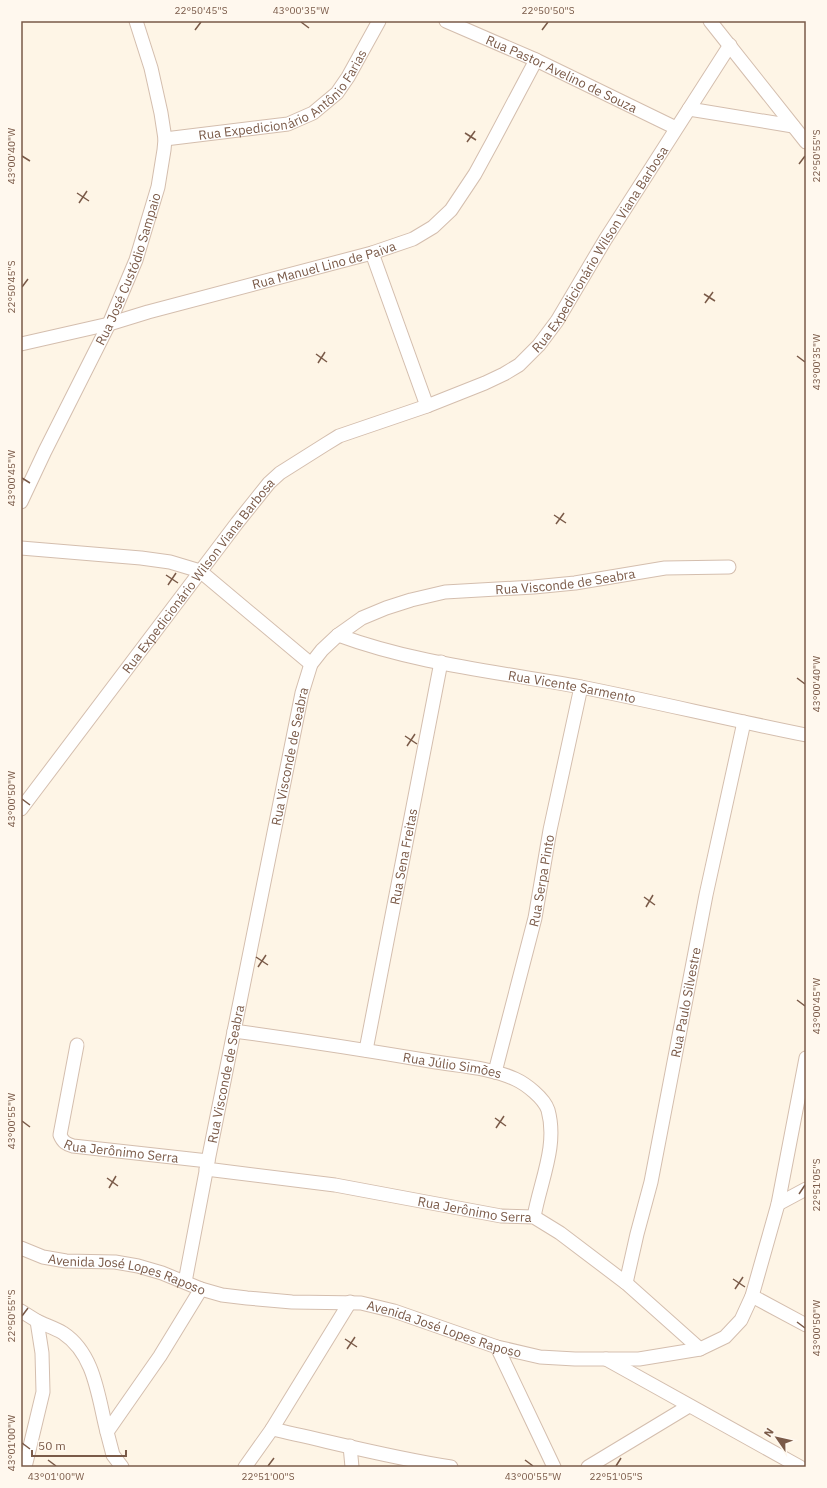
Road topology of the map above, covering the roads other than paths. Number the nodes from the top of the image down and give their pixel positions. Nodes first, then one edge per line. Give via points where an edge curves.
1 (136, 21) edge
2 (379, 21) edge
3 (446, 21) edge
4 (710, 21) edge
5 (730, 44) junction
6 (536, 60) junction
7 (689, 109) junction
8 (793, 126) junction
9 (676, 128) junction
10 (165, 140) junction
11 (806, 142) edge
12 (372, 253) junction
13 (109, 324) junction
14 (21, 344) edge
15 (427, 406) junction
16 (21, 502) edge
17 (21, 548) edge
18 (729, 567) dead end
19 (200, 571) junction
20 (338, 635) junction
21 (441, 662) junction
22 (311, 664) junction
23 (580, 687) junction
24 (744, 722) junction
25 (806, 735) edge
26 (21, 810) edge
27 (234, 1031) junction
28 (77, 1045) dead end
29 (366, 1050) junction
30 (806, 1058) edge
31 (495, 1072) junction
32 (207, 1165) junction
33 (806, 1188) edge
34 (778, 1204) junction
35 (534, 1217) junction
36 (21, 1248) edge
37 (185, 1282) junction
38 (626, 1283) junction
39 (201, 1289) junction
40 (752, 1296) junction
41 (350, 1302) junction
42 (21, 1311) edge
43 (37, 1321) junction
44 (806, 1325) edge
45 (497, 1347) junction
46 (700, 1348) junction
47 (606, 1359) junction
48 (689, 1406) junction
49 (272, 1429) junction
50 (107, 1432) junction
51 (350, 1446) junction
52 (408, 1463) edge
53 (25, 1467) edge
54 (122, 1467) edge
55 (245, 1467) edge
56 (352, 1467) edge
57 (451, 1467) edge
58 (554, 1467) edge
59 (588, 1467) edge
60 (800, 1467) edge

1 - 10 street, Rua José Custódio Sampaio via 151,68
2 - 10 street, Rua Expedicionário Antônio Farias via 337,93 313,113 288,124
3 - 6 street, Rua Pastor Avelino de Souza
4 - 5 street
5 - 7 street, Rua Expedicionário Wilson Viana Barbosa
5 - 8 street
6 - 9 street, Rua Pastor Avelino de Souza
6 - 12 street, Rua Manuel Lino de Paiva via 493,141 451,210 433,227 413,239
7 - 8 street
7 - 9 street, Rua Expedicionário Wilson Viana Barbosa
8 - 11 street
9 - 15 street, Rua Expedicionário Wilson Viana Barbosa via 539,345 519,365 504,374
10 - 13 street, Rua José Custódio Sampaio via 158,187 147,226 136,260
12 - 13 street, Rua Manuel Lino de Paiva
12 - 15 street
13 - 14 street, Rua Manuel Lino de Paiva
13 - 16 street, Rua José Custódio Sampaio
15 - 19 street, Rua Expedicionário Wilson Viana Barbosa via 339,436 280,473 246,511
17 - 19 street via 148,559 170,562
18 - 20 street, Rua Visconde de Seabra via 665,568 575,583 445,592 386,608 362,618
19 - 22 street
19 - 26 street, Rua Expedicionário Wilson Viana Barbosa
20 - 21 street, Rua Vicente Sarmento via 367,646
20 - 22 street, Rua Visconde de Seabra
21 - 23 street, Rua Vicente Sarmento
21 - 29 street, Rua Sena Freitas
22 - 27 street, Rua Visconde de Seabra via 302,693
23 - 24 street, Rua Vicente Sarmento
23 - 31 street, Rua Serpa Pinto via 550,830 535,918
24 - 25 street, Rua Vicente Sarmento
24 - 38 street, Rua Paulo Silvestre via 706,895 651,1182
27 - 29 street, Rua Júlio Simões
27 - 32 street, Rua Visconde de Seabra
28 - 32 street, Rua Jerônimo Serra via 60,1135 66,1144
29 - 31 street, Rua Júlio Simões
30 - 34 street, Avenida José Lopes Raposo
31 - 35 street, Rua Júlio Simões via 532,1089 548,1108 552,1131
32 - 35 street, Rua Jerônimo Serra via 335,1185 501,1216
32 - 37 street, Rua Visconde de Seabra
33 - 34 street
34 - 40 street, Avenida José Lopes Raposo
35 - 38 street, Rua Jerônimo Serra via 560,1233
36 - 37 street, Avenida José Lopes Raposo via 43,1257 66,1261 115,1262 138,1266
37 - 39 street, Avenida José Lopes Raposo
38 - 46 street, Rua Jerônimo Serra
39 - 41 street, Avenida José Lopes Raposo via 247,1298 292,1302
39 - 50 street via 160,1356
40 - 44 street
40 - 46 street, Avenida José Lopes Raposo via 741,1320 724,1337
41 - 45 street, Avenida José Lopes Raposo via 394,1311
41 - 49 street
42 - 43 street
43 - 50 street via 62,1332 84,1353 91,1369
43 - 53 street via 42,1353 42,1392
45 - 47 street, Avenida José Lopes Raposo via 540,1357
45 - 58 street
46 - 47 street, Avenida José Lopes Raposo via 639,1358
47 - 48 street
48 - 59 street
48 - 60 street
49 - 51 street
49 - 55 street
50 - 54 street via 113,1454
51 - 52 street
51 - 56 street
52 - 57 street

